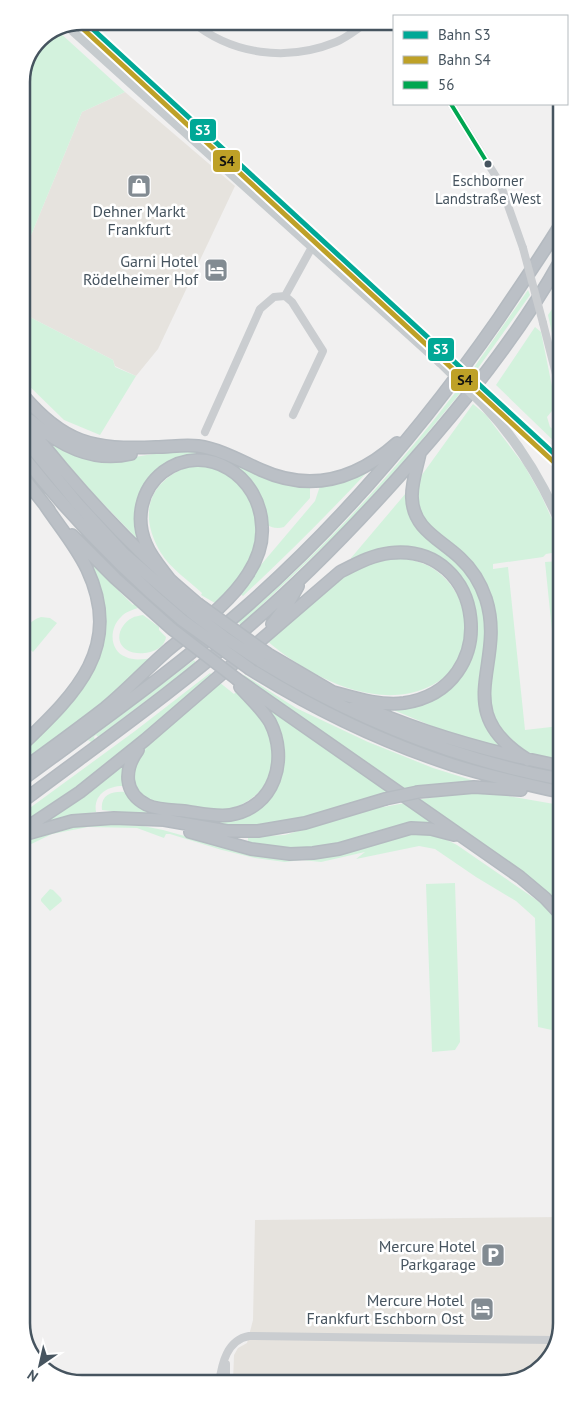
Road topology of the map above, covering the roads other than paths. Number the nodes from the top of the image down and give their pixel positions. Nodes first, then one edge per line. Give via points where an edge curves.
1 (203, 30) edge
2 (355, 30) edge
3 (73, 31) edge
4 (452, 105) edge
5 (553, 237) edge
6 (312, 247) junction
7 (553, 273) edge
8 (285, 296) junction
9 (553, 362) edge
10 (30, 402) edge
11 (293, 414) dead end
12 (426, 416) junction
13 (30, 421) edge
14 (30, 428) edge
15 (205, 432) dead end
16 (30, 446) edge
17 (157, 447) junction
18 (421, 452) junction
19 (30, 466) edge
20 (30, 486) edge
21 (45, 505) junction
22 (553, 508) edge
23 (304, 576) junction
24 (171, 582) junction
25 (190, 612) junction
26 (262, 638) junction
27 (264, 658) junction
28 (237, 681) junction
29 (333, 692) junction
30 (30, 737) edge
31 (145, 740) junction
32 (528, 760) junction
33 (30, 764) edge
34 (553, 765) edge
35 (30, 774) edge
36 (553, 777) edge
37 (553, 791) edge
38 (553, 792) edge
39 (30, 795) edge
40 (149, 821) junction
41 (30, 825) edge
42 (30, 832) edge
43 (461, 836) junction
44 (553, 905) edge
45 (550, 1340) edge
46 (226, 1357) junction
47 (221, 1375) edge
48 (226, 1375) edge

1 - 2 street via 223,42 264,53 312,50 338,41
3 - 6 main road
4 - 9 street, bridge via 500,183 523,248
5 - 12 highway
6 - 8 street
6 - 22 main road, bridge via 484,405 526,458
7 - 18 highway via 492,364
8 - 11 street via 323,351
8 - 15 street via 274,297 260,309
10 - 17 highway via 62,432 80,441 111,448
12 - 17 highway via 377,460 355,472 328,480 282,478 216,450 198,446
12 - 35 highway via 363,491 248,605 163,674
13 - 17 highway via 58,441 87,454 117,456
14 - 24 highway via 92,504
16 - 25 highway via 114,542
18 - 23 highway via 374,506
18 - 32 highway via 412,488 415,514 423,527 466,563 483,591 491,630 484,685 486,713 499,737
19 - 25 highway via 65,508 146,590
20 - 21 highway
21 - 28 highway, bridge via 97,561 172,629
21 - 30 highway via 86,568 98,601 98,632 93,657 81,682 57,712
23 - 26 highway
23 - 39 highway via 199,668
24 - 25 highway
24 - 33 highway via 149,550 142,531 141,510 146,494 159,476 182,462 203,460 223,465 246,484 260,511 261,540 249,573 220,606 123,692
25 - 27 highway, bridge
25 - 37 highway, bridge via 250,670 322,711 398,745 480,773
26 - 29 highway via 340,572 368,559 390,553 413,554 435,563 455,580 465,597 472,626 466,655 449,680 428,695 404,702 374,702
26 - 31 highway
27 - 29 highway
27 - 36 highway via 335,704 412,738 492,764
28 - 31 highway via 269,721 279,752 278,768 271,787 250,808 214,815 147,805 132,792 128,776 132,757
28 - 43 highway
29 - 32 highway via 430,733
31 - 41 highway via 80,792
32 - 34 highway
38 - 40 highway, bridge via 474,786 418,792 305,823 258,831 227,831 164,820
40 - 42 highway via 86,820
40 - 43 highway via 276,853 339,849 411,828
43 - 44 highway
45 - 46 street via 249,1336 231,1345
46 - 47 street
46 - 48 street

